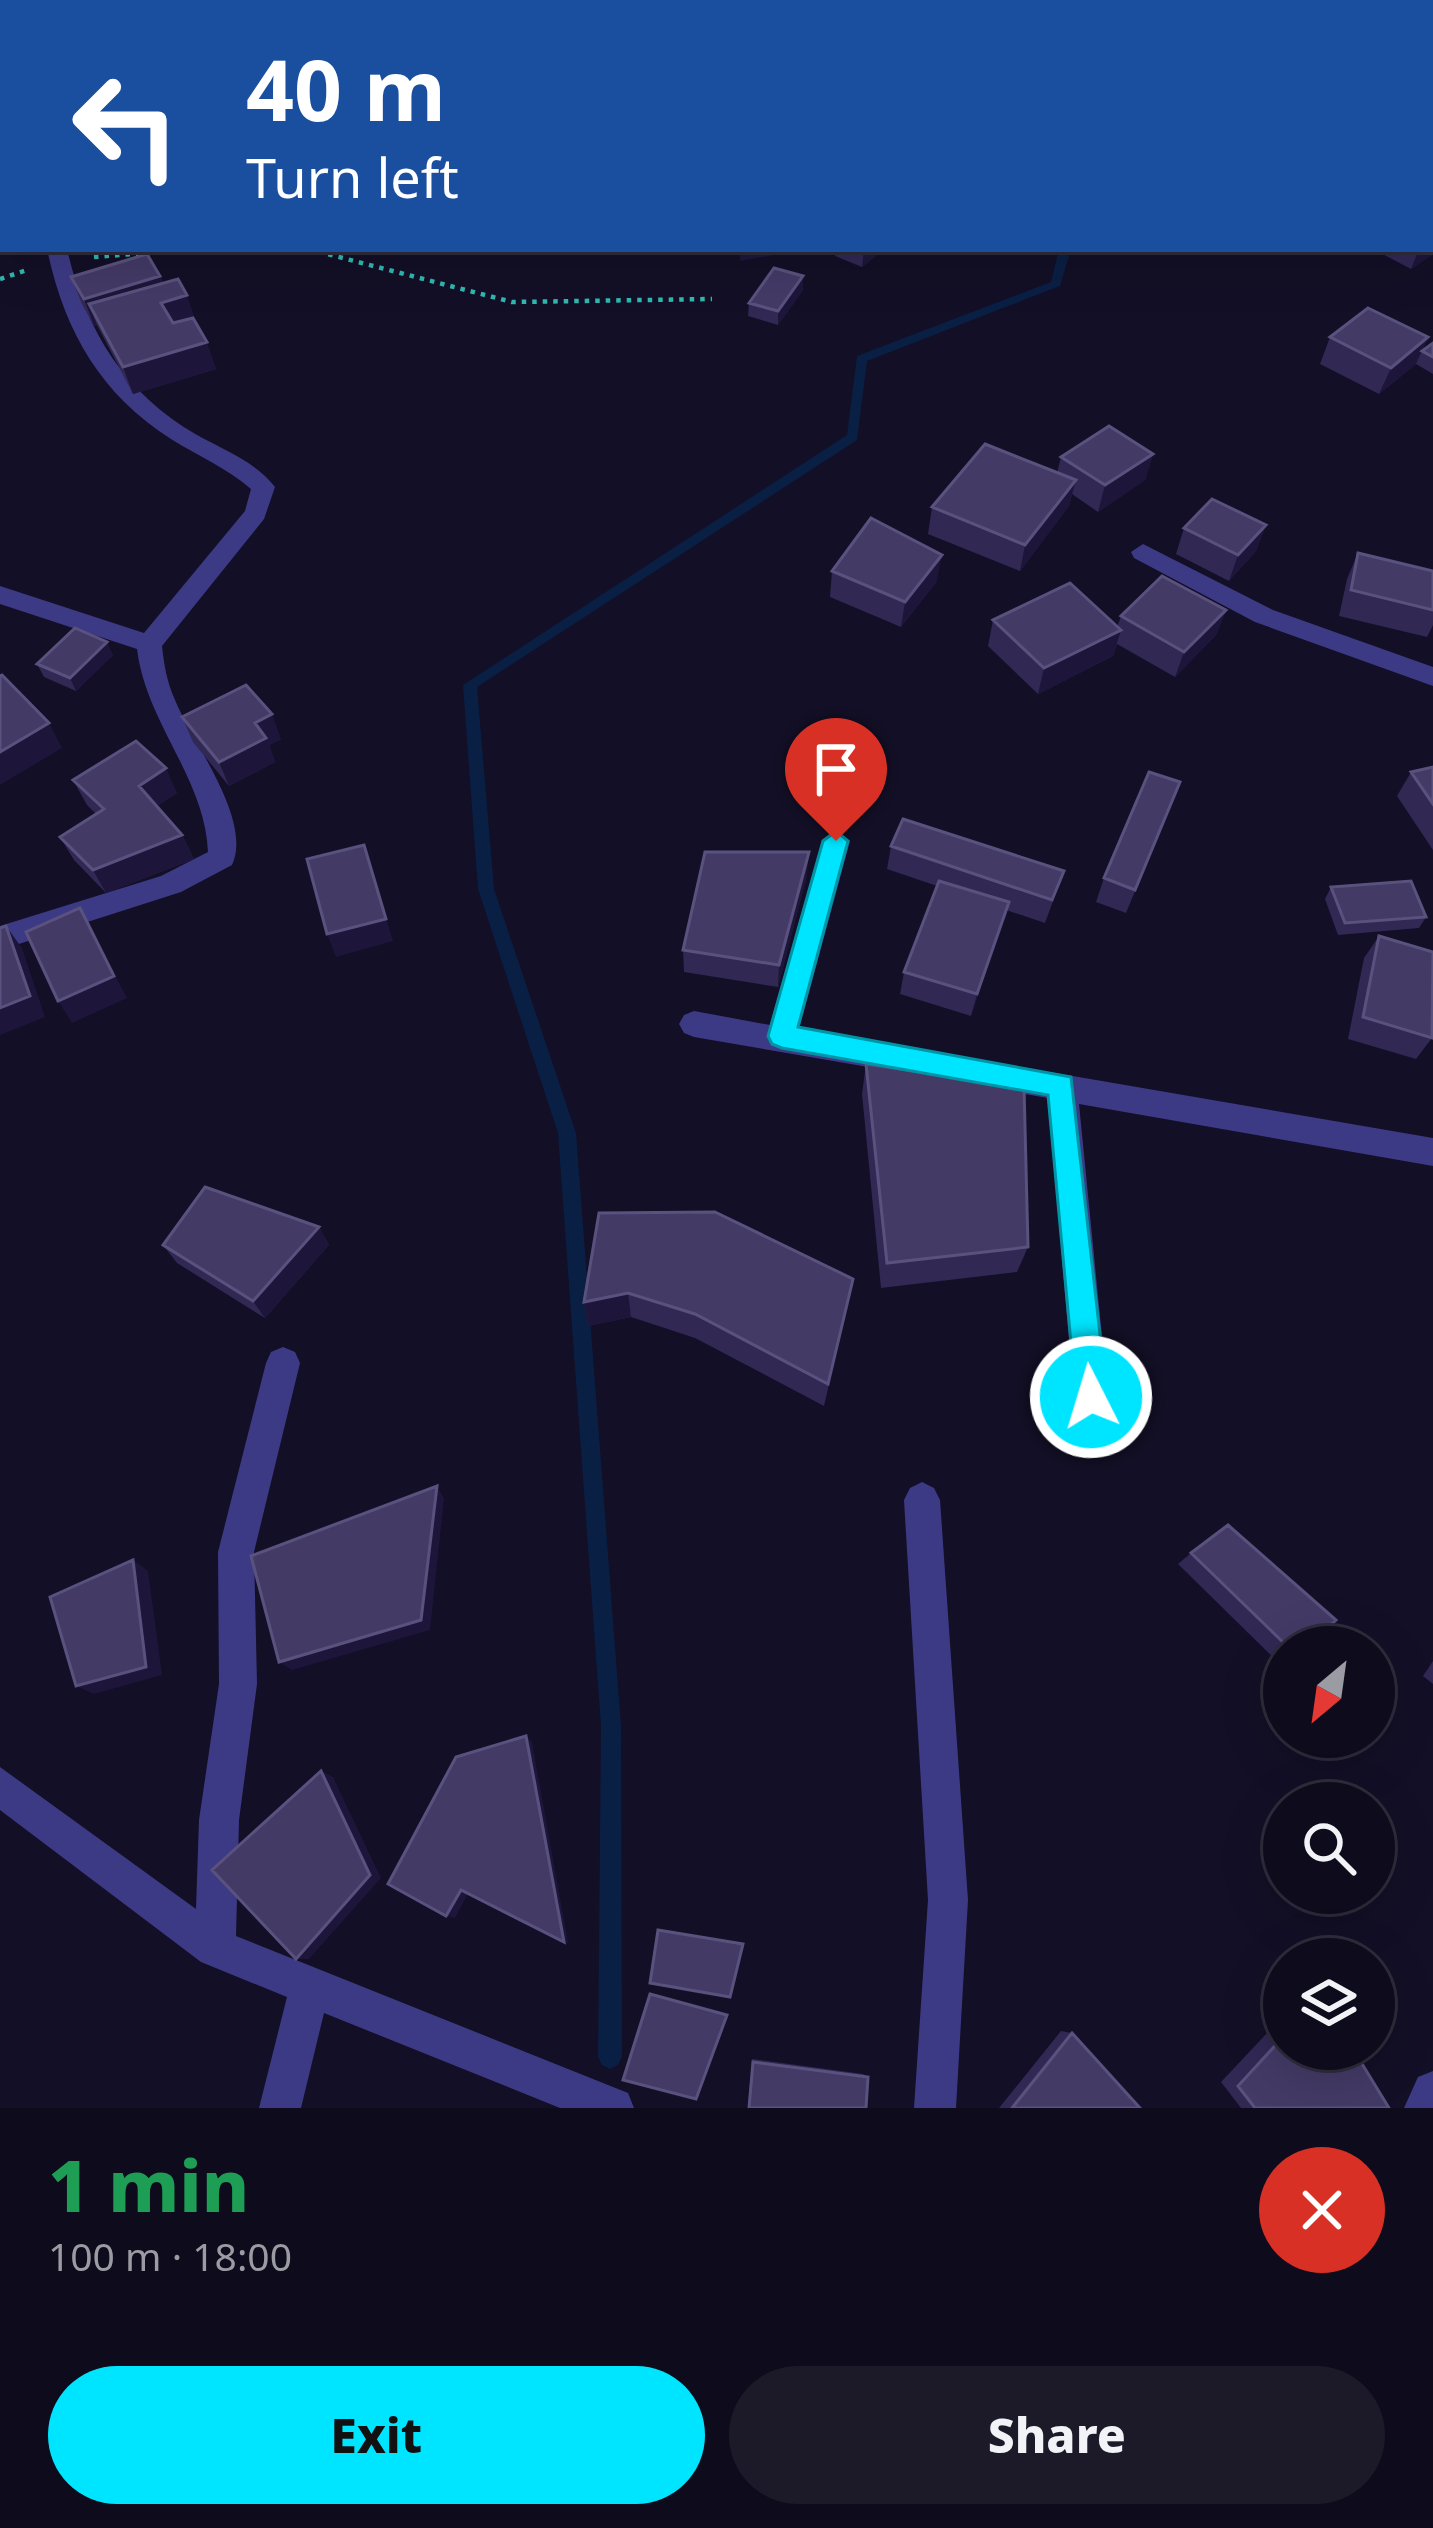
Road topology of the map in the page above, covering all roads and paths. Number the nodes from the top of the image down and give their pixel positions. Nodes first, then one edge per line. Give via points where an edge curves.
1 (115, 252) edge
2 (320, 252) edge
3 (58, 254) edge
4 (712, 299) dead end
5 (1143, 552) dead end
6 (0, 595) edge
7 (149, 644) junction
8 (1433, 676) edge
9 (836, 841) dead end
10 (0, 938) edge
11 (694, 1024) dead end
12 (782, 1036) junction
13 (1061, 1086) junction
14 (1433, 1152) edge
15 (284, 1363) dead end
16 (1091, 1397) dead end
17 (922, 1500) dead end
18 (0, 1786) edge
19 (215, 1948) junction
20 (310, 1987) junction
21 (1433, 2092) edge
22 (280, 2108) edge
23 (613, 2108) edge
24 (935, 2108) edge
25 (1425, 2108) edge

1 - 3 path
2 - 4 path via 512,302
3 - 7 street via 68,296 106,376 263,487 256,513
5 - 8 street via 1264,616
6 - 7 street
7 - 10 street via 161,706 225,830 222,857 194,878
9 - 12 street
11 - 12 street
12 - 13 street
13 - 14 street
13 - 16 street
15 - 19 street via 236,1552 238,1684 219,1820
17 - 24 street via 948,1900
18 - 19 street
19 - 20 street
20 - 22 street
20 - 23 street
21 - 25 street

